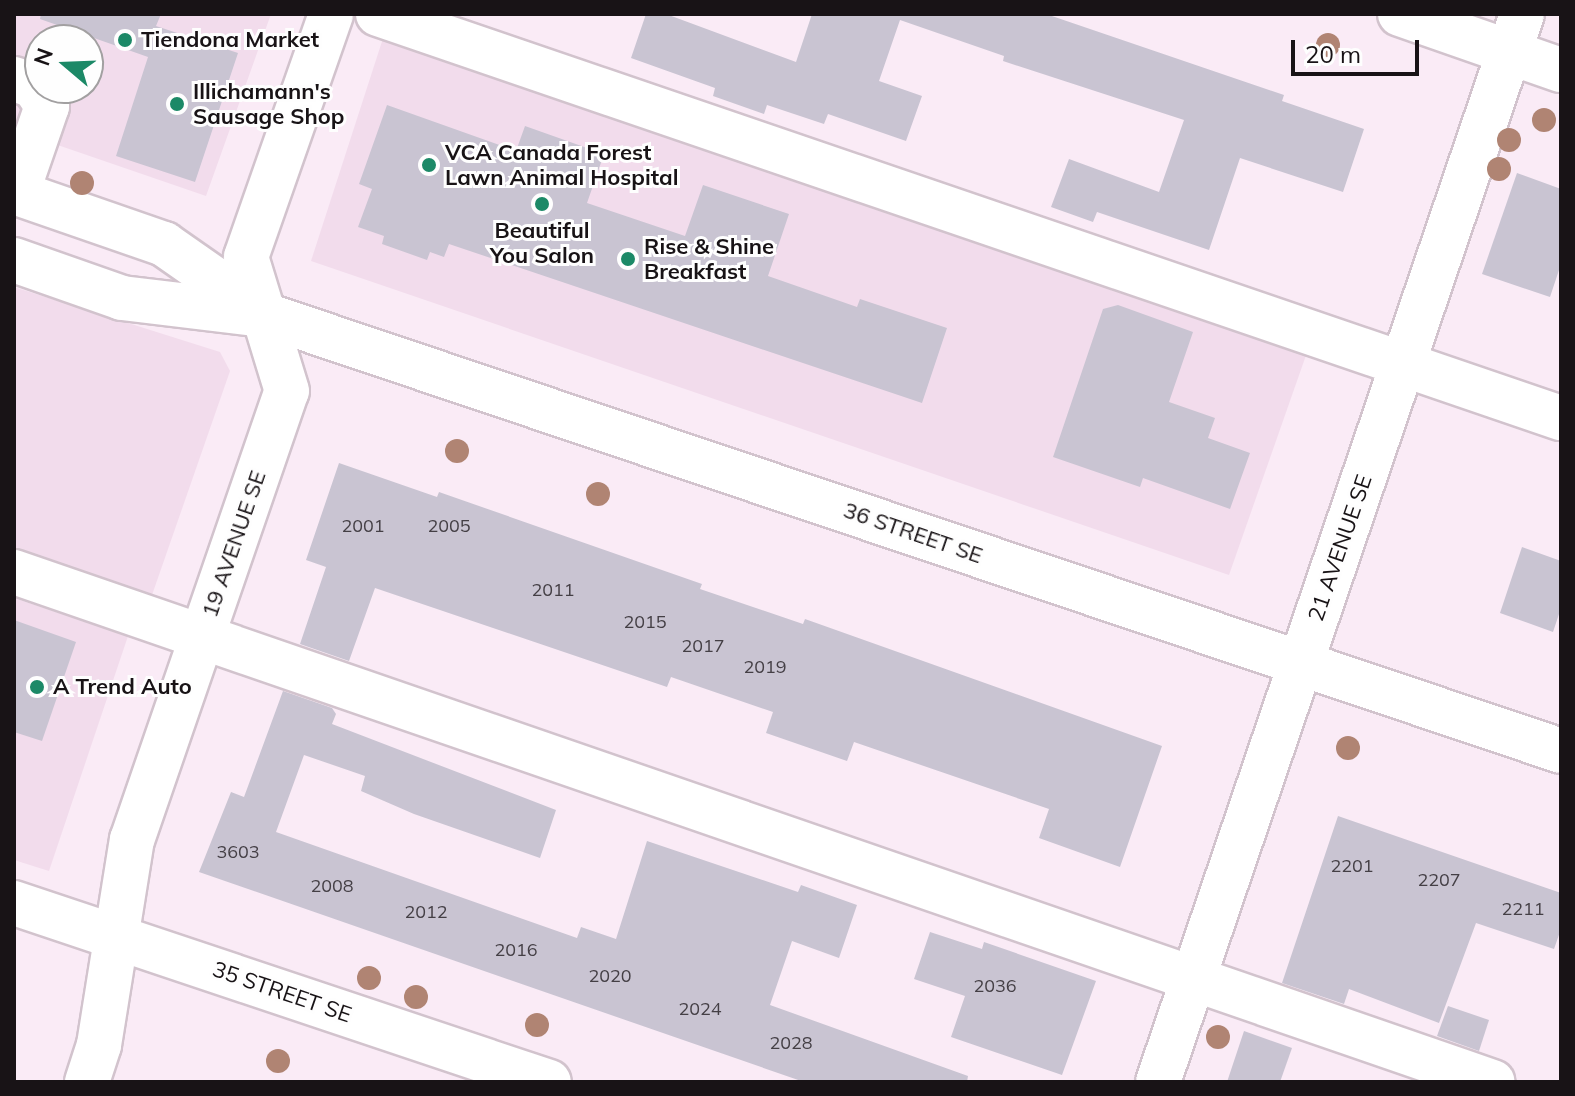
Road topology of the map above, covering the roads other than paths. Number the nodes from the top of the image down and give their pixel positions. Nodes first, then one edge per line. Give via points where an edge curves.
1 (331, 14) edge
2 (378, 14) edge
3 (1400, 14) edge
4 (1516, 33) edge
5 (1561, 70) edge
6 (14, 79) edge
7 (16, 192) edge
8 (14, 260) edge
9 (265, 315) junction
10 (1402, 364) junction
11 (1561, 418) edge
12 (14, 572) edge
13 (202, 636) junction
14 (1301, 664) junction
15 (1561, 751) edge
16 (14, 903) edge
17 (118, 937) junction
18 (1193, 979) junction
19 (87, 1082) edge
20 (549, 1082) edge
21 (1158, 1082) edge
22 (1493, 1082) edge

1 - 9 street, 19 AVENUE SE via 246,257
2 - 10 street
3 - 4 street
4 - 5 street
4 - 10 street, 21 AVENUE SE
6 - 7 street via 34,86 47,106
7 - 9 street, 36 STREET SE via 164,244
8 - 9 street, 36 STREET SE via 122,298
9 - 13 street, 19 AVENUE SE via 287,391
9 - 14 street, 36 STREET SE
10 - 11 street
10 - 14 street, 21 AVENUE SE
12 - 13 street
13 - 17 street, 19 AVENUE SE via 132,840
13 - 18 street
14 - 15 street, 36 STREET SE
14 - 18 street, 21 AVENUE SE
16 - 17 street, 35 STREET SE
17 - 19 street, 19 AVENUE SE
17 - 20 street, 35 STREET SE
18 - 21 street, 21 AVENUE SE
18 - 22 street

